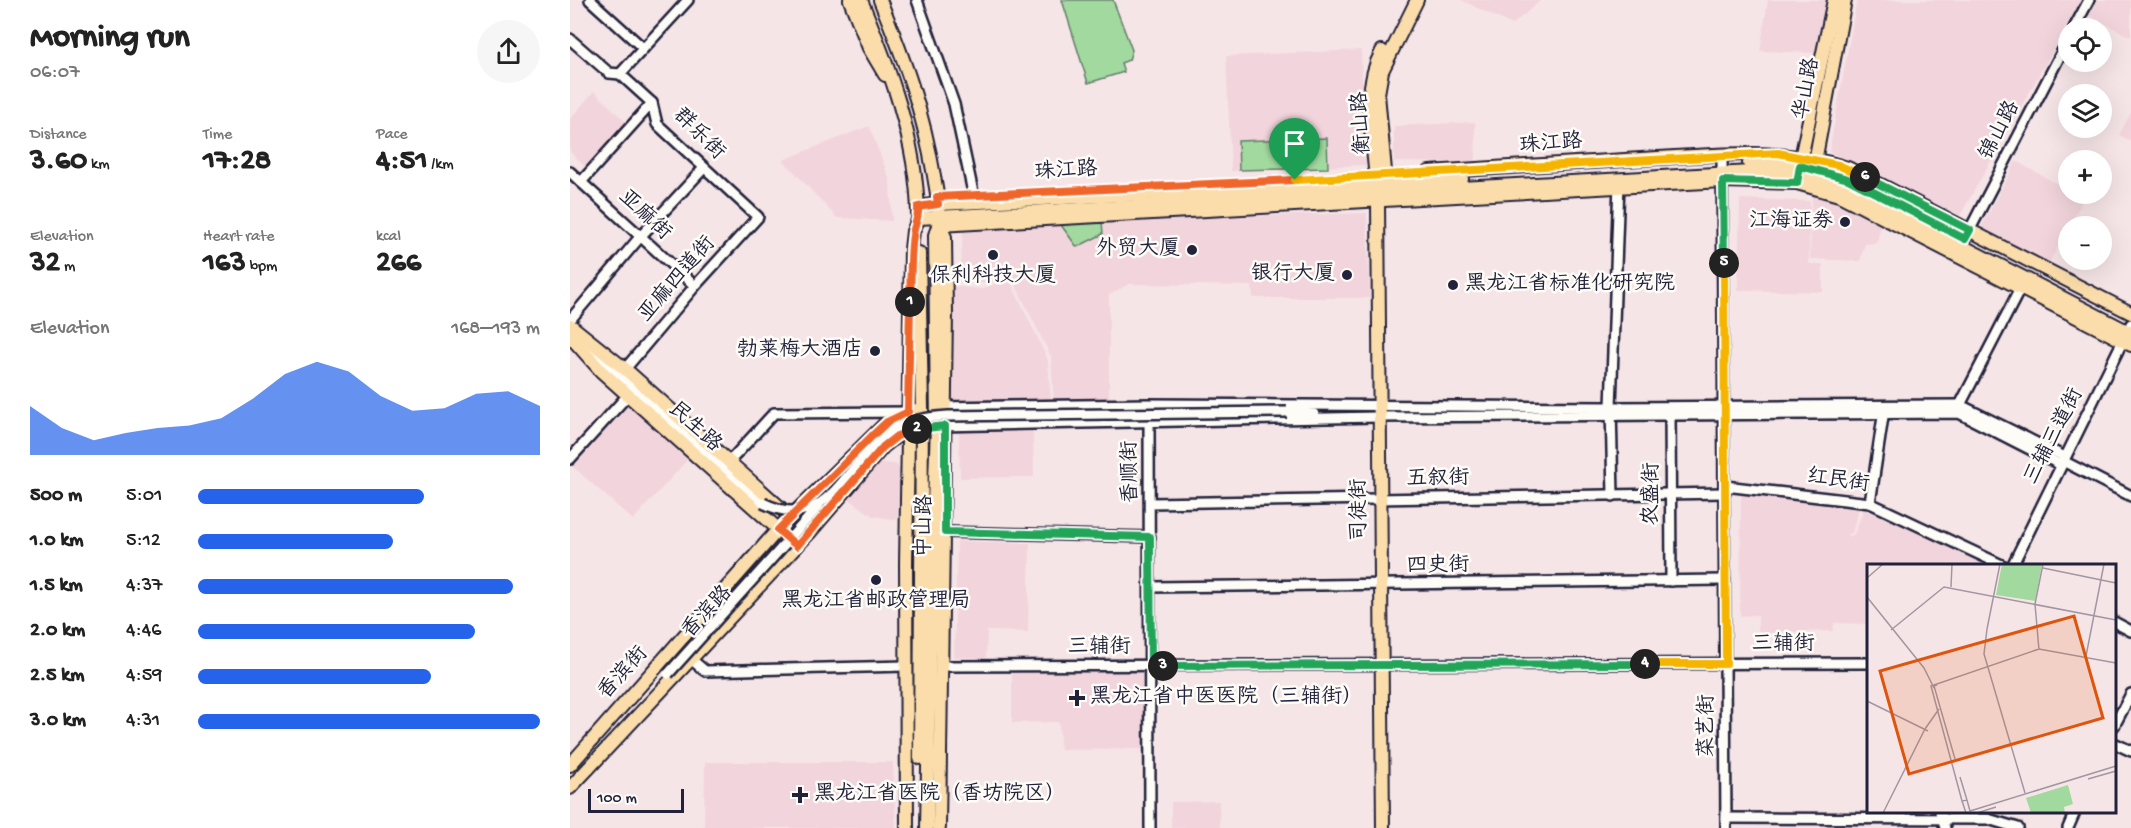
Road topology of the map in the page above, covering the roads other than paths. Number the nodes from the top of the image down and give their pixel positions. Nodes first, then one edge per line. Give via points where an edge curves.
1 (590, 0) edge
2 (688, 0) edge
3 (850, 0) edge
4 (861, 0) edge
5 (880, 0) edge
6 (916, 0) edge
7 (1410, 0) edge
8 (1417, 0) edge
9 (1834, 0) edge
10 (1845, 0) edge
11 (2089, 0) edge
12 (2079, 18) edge
13 (570, 39) edge
14 (643, 48) junction
15 (2058, 59) edge
16 (620, 74) junction
17 (894, 91) junction
18 (652, 103) junction
19 (704, 168) junction
20 (1723, 168) junction
21 (1799, 170) junction
22 (570, 172) edge
23 (1813, 172) junction
24 (581, 182) junction
25 (1619, 182) junction
26 (1380, 185) junction
27 (974, 196) junction
28 (938, 210) junction
29 (918, 213) junction
30 (758, 217) joint
31 (1967, 235) junction
32 (640, 237) junction
33 (2023, 283) junction
34 (695, 286) junction
35 (570, 320) edge
36 (2129, 324) edge
37 (570, 325) edge
38 (570, 335) edge
39 (625, 369) junction
40 (628, 395) junction
41 (1148, 404) junction
42 (1960, 405) junction
43 (941, 407) junction
44 (922, 408) junction
45 (1884, 409) junction
46 (1724, 410) junction
47 (1611, 411) junction
48 (1670, 411) junction
49 (908, 412) junction
50 (1375, 414) junction
51 (1149, 422) junction
52 (941, 426) junction
53 (922, 428) junction
54 (908, 432) junction
55 (570, 459) edge
56 (2063, 461) junction
57 (729, 462) junction
58 (1725, 489) junction
59 (1671, 494) junction
60 (2131, 495) edge
61 (1613, 496) junction
62 (827, 498) junction
63 (1381, 499) junction
64 (1151, 503) junction
65 (1870, 503) junction
66 (791, 518) junction
67 (778, 530) junction
68 (945, 532) junction
69 (1150, 537) junction
70 (920, 540) junction
71 (797, 546) junction
72 (945, 562) junction
73 (906, 563) junction
74 (2000, 564) edge
75 (2013, 564) edge
76 (919, 578) junction
77 (1725, 580) junction
78 (1671, 581) junction
79 (1382, 585) junction
80 (931, 586) junction
81 (1151, 587) junction
82 (2116, 623) edge
83 (2131, 631) edge
84 (918, 652) junction
85 (931, 658) junction
86 (692, 660) junction
87 (1867, 663) edge
88 (1726, 664) junction
89 (942, 666) junction
90 (1151, 666) junction
91 (1382, 666) junction
92 (912, 667) junction
93 (940, 688) junction
94 (2131, 694) edge
95 (913, 697) junction
96 (2116, 724) edge
97 (610, 743) junction
98 (2116, 744) edge
99 (2131, 751) edge
100 (570, 765) edge
101 (570, 788) edge
102 (2075, 813) edge
103 (1940, 815) edge
104 (1726, 823) edge
105 (907, 828) edge
106 (920, 828) edge
107 (927, 828) edge
108 (939, 828) edge
109 (1150, 828) edge
110 (1383, 828) edge
111 (1936, 828) edge
112 (1945, 828) edge
113 (2019, 828) edge
114 (2068, 828) edge

1 - 14 street
2 - 14 street
3 - 17 main road via 869,48
4 - 17 main road via 891,73
5 - 28 main road, 中山路 via 925,125
6 - 27 street via 954,104
7 - 26 main road, 衡山路 via 1371,77 1369,89
8 - 26 main road, 衡山路 via 1382,71 1378,94
9 - 21 main road, 华山路
10 - 23 main road, 华山路
11 - 12 street
13 - 16 street, 群乐街 via 609,73
14 - 16 street
15 - 31 street, 锦山路
16 - 18 street, 群乐街
17 - 29 main road via 909,146
18 - 19 street, 群乐街 via 657,124
18 - 24 street
19 - 30 street, 群乐街
19 - 32 street
20 - 21 main road, 珠江路
20 - 21 main road, 珠江路 via 1770,162
20 - 25 main road, 珠江路
20 - 26 main road, 珠江路
20 - 46 street, 菜艺街
21 - 23 main road, 珠江路
21 - 23 main road, 珠江路
22 - 24 street, 亚麻街
23 - 31 main road, 珠江路 via 1848,179
23 - 33 main road, 珠江路 via 1851,200
24 - 32 street, 亚麻街
25 - 26 main road, 珠江路
25 - 47 street
26 - 27 main road, 珠江路
26 - 28 main road, 珠江路
26 - 50 main road, 司徒街
27 - 28 main road, 珠江路
28 - 29 main road, 珠江路
28 - 43 main road, 中山路 via 935,235
29 - 44 main road
29 - 49 main road via 911,249
30 - 34 street, 亚麻四道街
31 - 36 main road, 珠江路
32 - 34 street, 亚麻街
32 - 35 street
33 - 36 main road, 珠江路
33 - 42 street
34 - 39 street, 亚麻四道街
36 - 56 street, 三辅三道街
37 - 39 main road, 民生路
38 - 40 main road, 民生路
38 - 62 street, bridge via 763,503 792,513 809,509
39 - 57 main road, 民生路
40 - 55 street
40 - 67 main road, 民生路
41 - 43 street
41 - 50 street
41 - 51 street, 香顺街
42 - 45 street
42 - 56 street
43 - 44 main road, 香滨街
43 - 52 main road, 中山路
44 - 49 main road, 香滨街
44 - 53 main road, 中山路
45 - 46 street
45 - 56 street via 1959,412
45 - 65 street
46 - 48 street
46 - 58 street, 菜艺街
47 - 48 street
47 - 50 street
47 - 61 street
48 - 59 street, 农盛街
49 - 54 main road
49 - 57 street via 774,413
49 - 66 main road, 香滨街 via 887,422
50 - 51 street
50 - 62 street, bridge via 948,416 916,420 883,437
50 - 63 main road, 司徒街
51 - 52 street
51 - 64 street, 香顺街
52 - 53 main road, 香滨路
52 - 68 main road, 中山路
52 - 80 main road, 中山路
53 - 54 main road, 香滨路
53 - 70 main road, 中山路
54 - 71 main road, 香滨路 via 888,442
54 - 73 main road
56 - 60 street
56 - 75 street, 三辅三道街
57 - 66 main road, 民生路
58 - 59 street, 五叙街
58 - 65 street, 红民街
58 - 77 street, 菜艺街
59 - 61 street, 五叙街
59 - 78 street, 农盛街
61 - 63 street, 五叙街
62 - 97 street, bridge
63 - 64 street, 五叙街
63 - 79 main road, 司徒街
64 - 69 street, 香顺街
65 - 74 street, 红民街
66 - 67 main road, 香滨街
67 - 71 main road, 民生路
67 - 100 main road, 香滨街
68 - 69 street
68 - 72 main road, 中山路
69 - 81 street, 香顺街
70 - 73 main road
70 - 76 main road, 中山路
71 - 86 main road, 香滨路
72 - 80 main road
72 - 89 main road, 中山路
73 - 76 main road
73 - 92 main road
76 - 84 main road, 中山路
77 - 78 street, 四史街
77 - 88 street, 菜艺街
78 - 79 street, 四史街
79 - 81 street, 四史街
79 - 91 main road, 司徒街
80 - 85 main road, 中山路
81 - 90 street, 香顺街
82 - 83 street
84 - 92 main road, 中山路
84 - 95 main road
85 - 93 main road
85 - 107 main road
86 - 92 street via 705,671
86 - 97 main road, 香滨路
87 - 88 street, 三辅街
88 - 91 street, 三辅街
88 - 104 street, 菜艺街
89 - 90 street, 三辅街
89 - 93 main road, 中山路
90 - 91 street, 三辅街
90 - 109 street, 香顺街
91 - 110 main road, 司徒街
92 - 95 main road
93 - 108 main road, 中山路
94 - 96 street
95 - 105 main road
95 - 106 main road
97 - 101 main road, 香滨路
98 - 99 street
102 - 114 street
103 - 104 street
103 - 111 street
103 - 112 street
103 - 113 street via 1988,819

